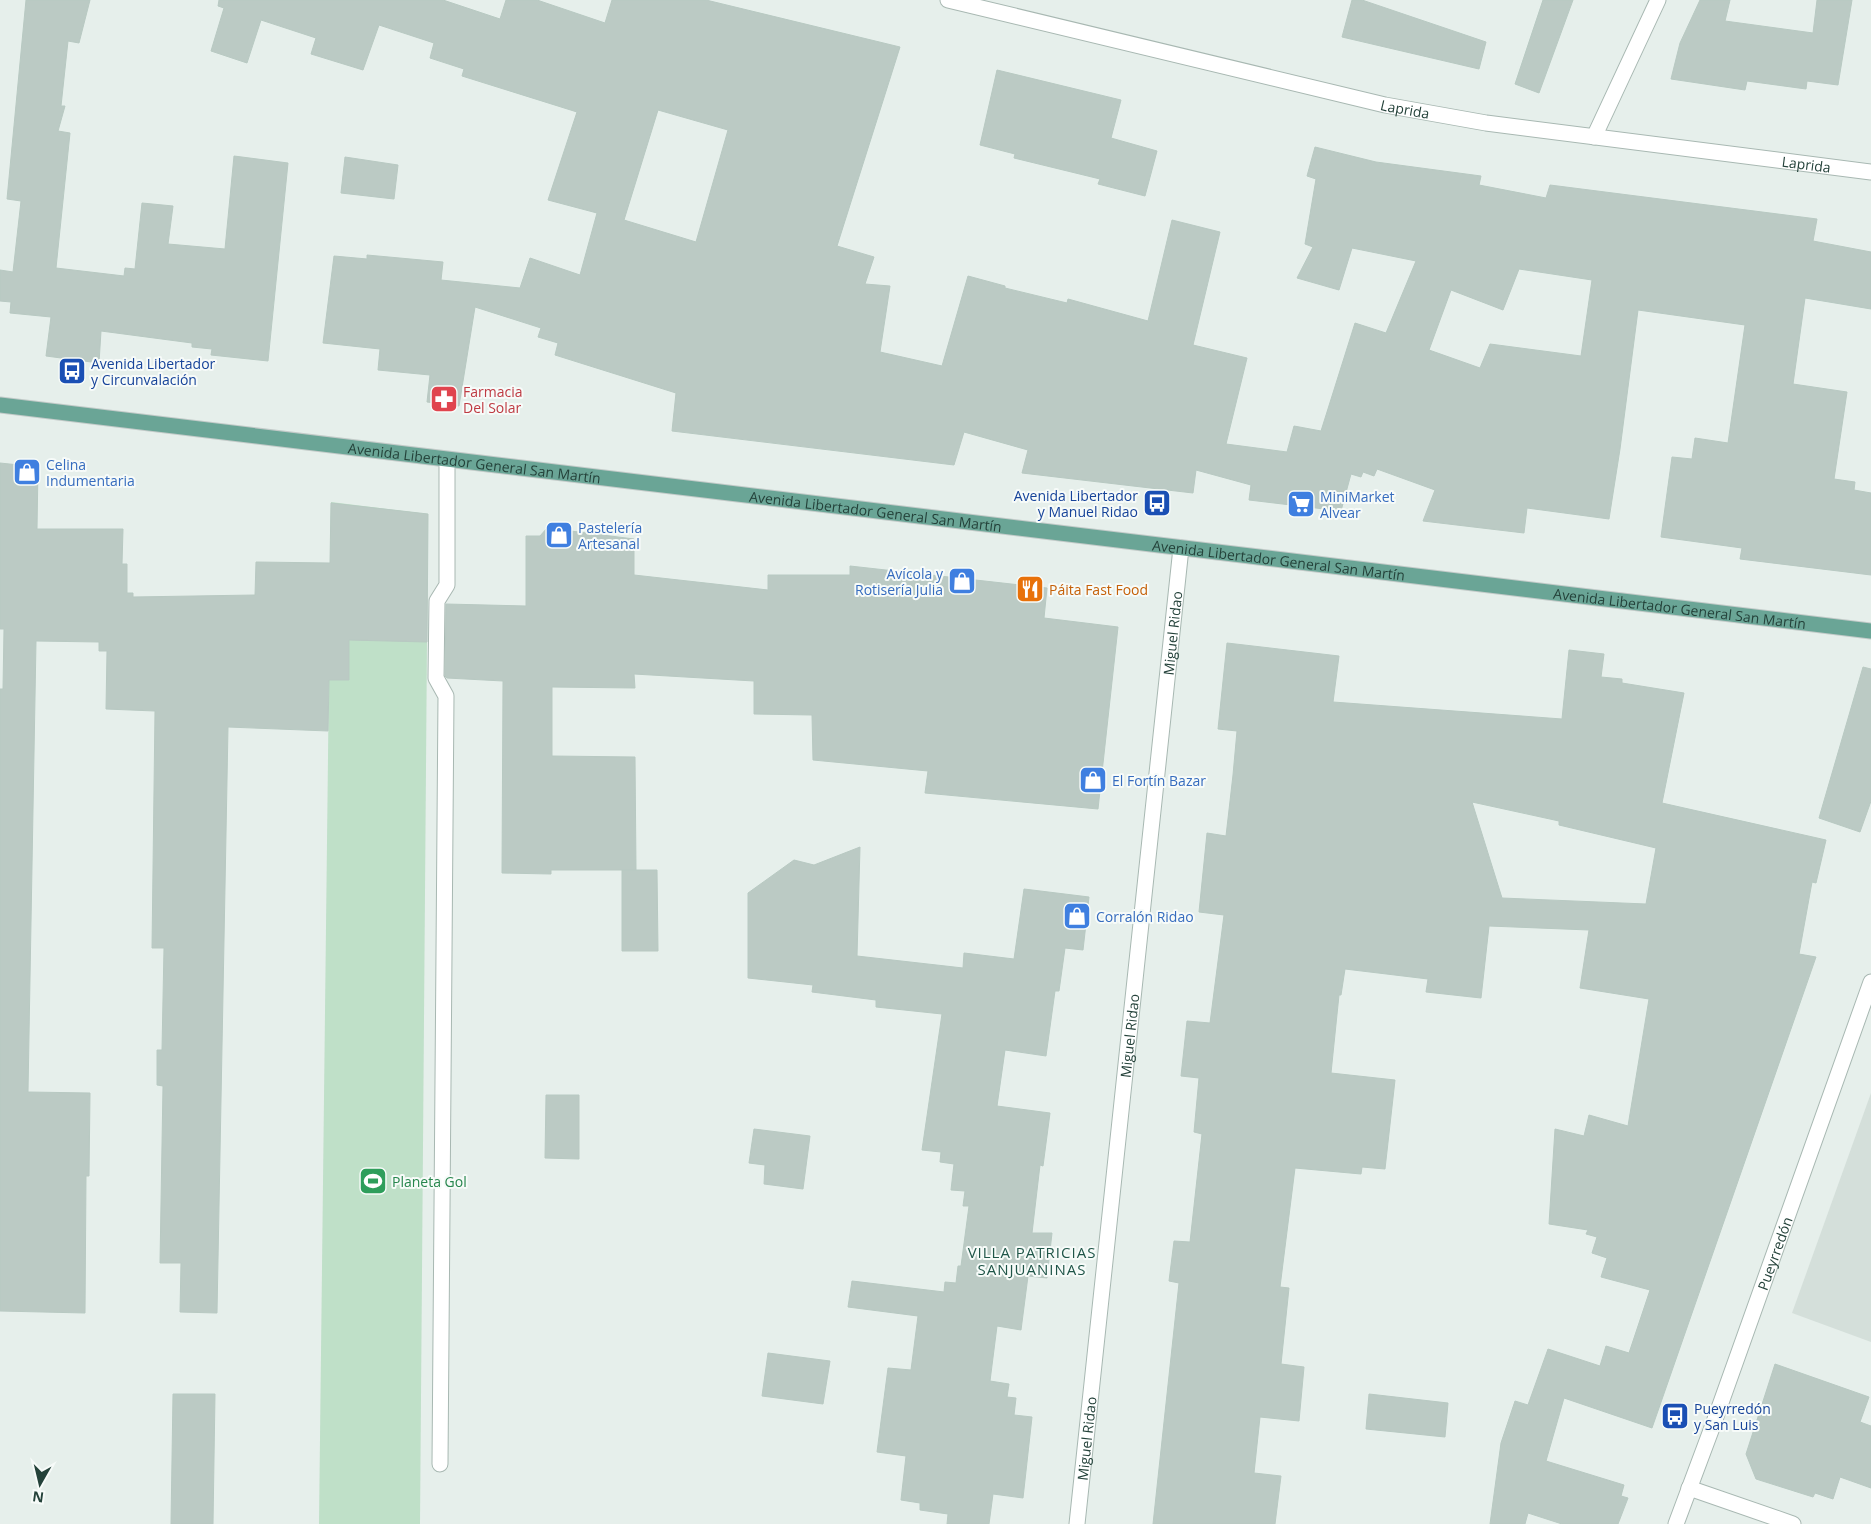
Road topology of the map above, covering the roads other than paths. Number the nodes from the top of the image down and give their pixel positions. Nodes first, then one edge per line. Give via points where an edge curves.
1 (948, 0) edge
2 (1658, 0) edge
3 (1594, 137) junction
4 (1871, 172) edge
5 (0, 405) edge
6 (447, 460) junction
7 (1181, 548) junction
8 (1871, 631) edge
9 (1871, 982) edge
10 (440, 1464) dead end
11 (1689, 1488) junction
12 (1077, 1524) edge
13 (1676, 1524) edge
14 (1793, 1524) edge

1 - 3 street, Laprida via 1385,105 1486,123
2 - 3 street
3 - 4 street, Laprida
5 - 6 main road, Avenida Libertador General San Martín
6 - 7 main road, Avenida Libertador General San Martín
6 - 10 street via 447,585 437,601 436,678 446,696
7 - 8 main road, Avenida Libertador General San Martín
7 - 12 street, Miguel Ridao
9 - 11 street, Pueyrredón
11 - 13 street, Pueyrredón
11 - 14 street

